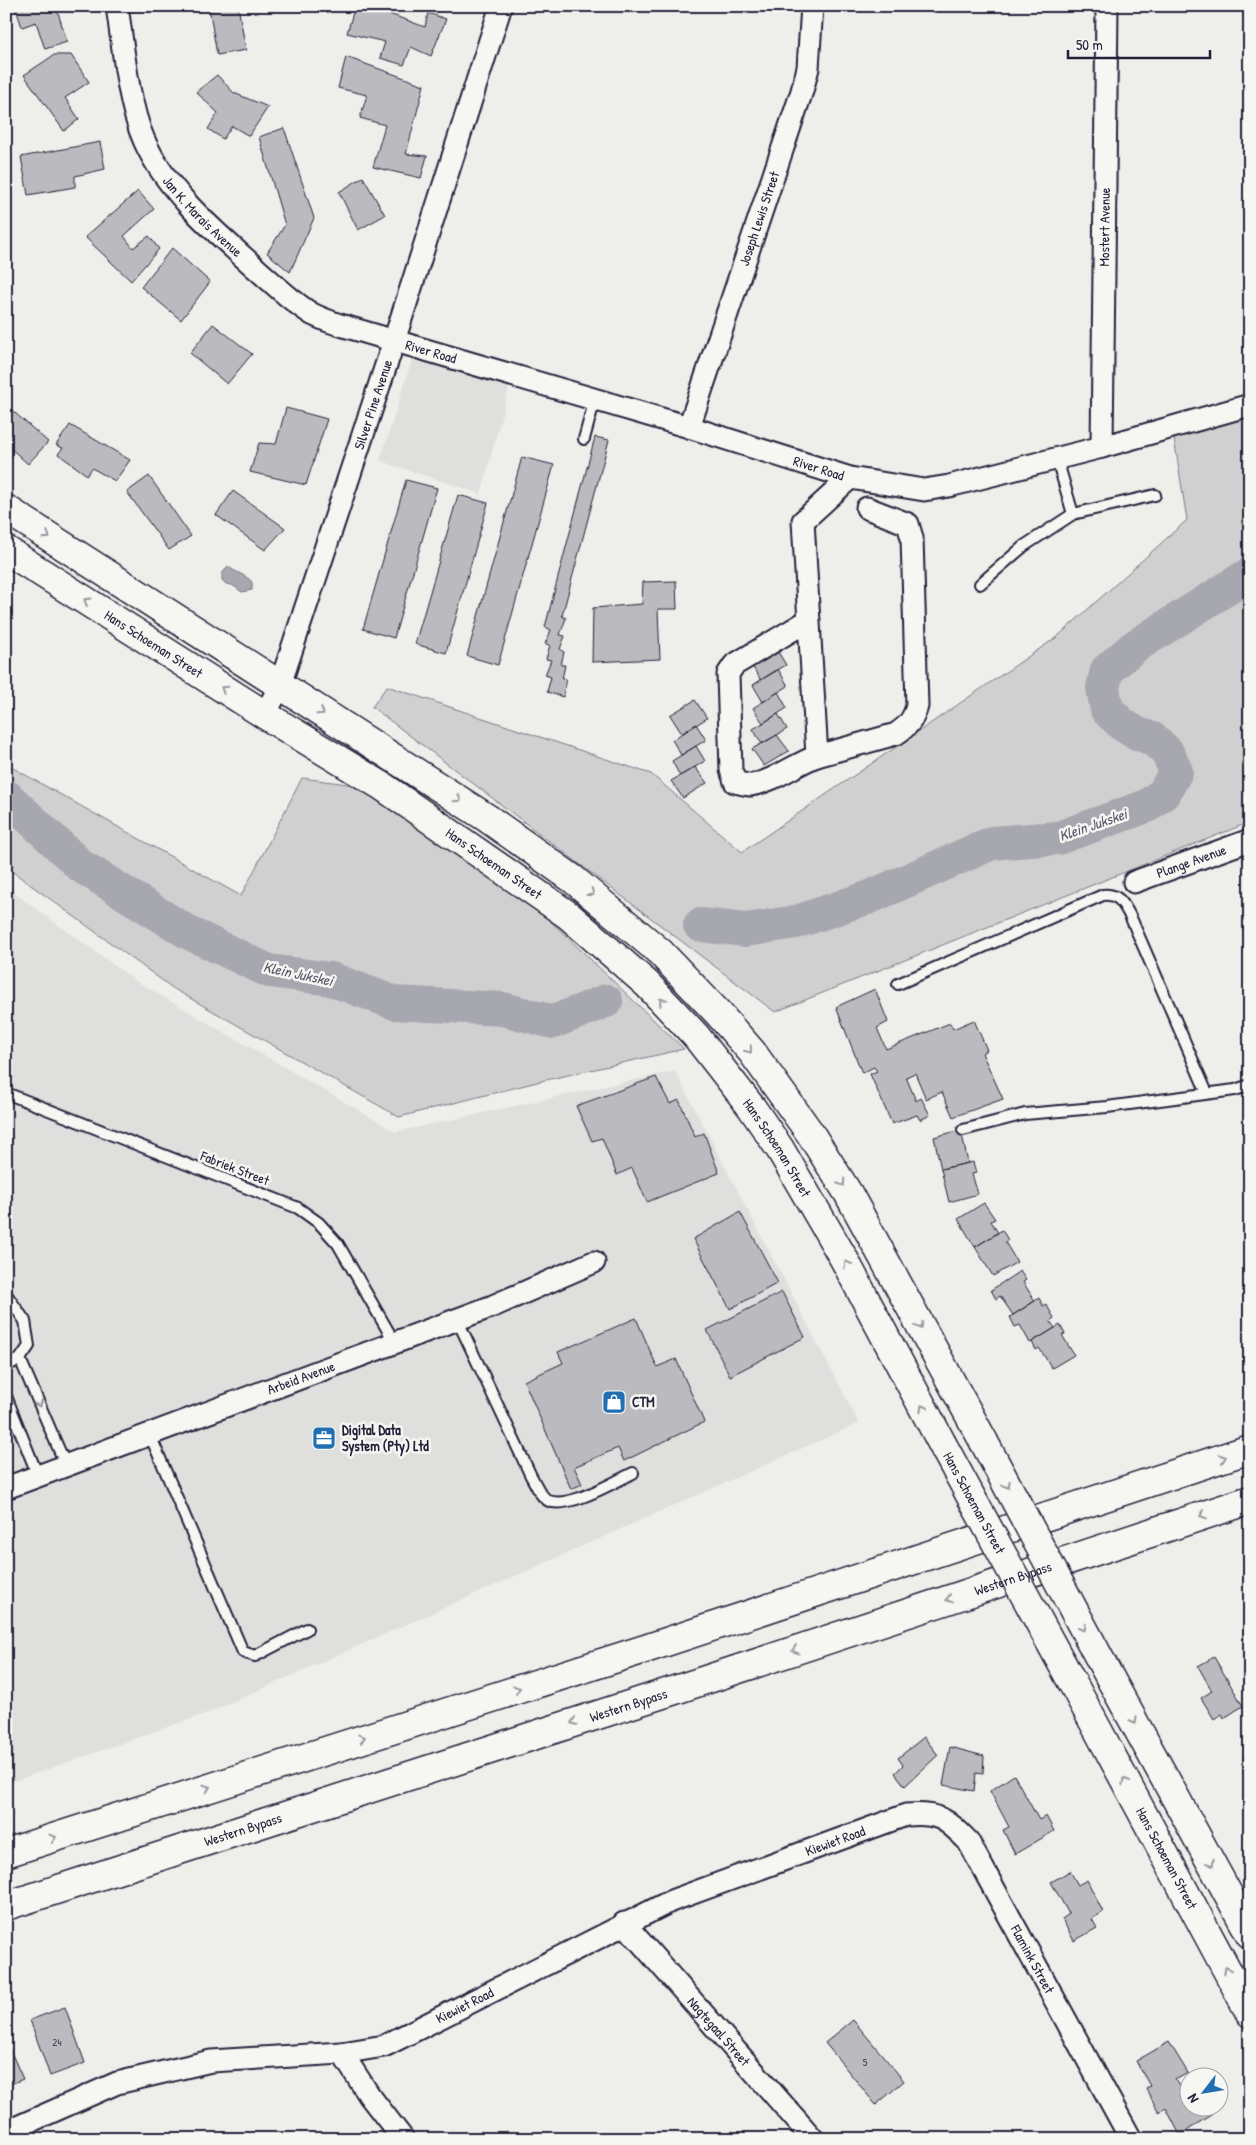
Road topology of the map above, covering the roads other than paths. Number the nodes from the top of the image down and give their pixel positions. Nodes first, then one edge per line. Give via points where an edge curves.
1 (116, 6) edge
2 (501, 6) edge
3 (812, 6) edge
4 (1107, 6) edge
5 (394, 341) junction
6 (595, 399) junction
7 (1250, 405) edge
8 (689, 427) junction
9 (584, 439) dead end
10 (1102, 447) junction
11 (1057, 459) junction
12 (850, 478) junction
13 (1155, 495) dead end
14 (867, 508) dead end
15 (6, 509) edge
16 (1073, 514) junction
17 (6, 550) edge
18 (980, 584) dead end
19 (809, 620) junction
20 (280, 685) junction
21 (265, 715) junction
22 (817, 756) junction
23 (1250, 840) edge
24 (1134, 882) dead end
25 (898, 984) dead end
26 (1250, 1085) edge
27 (6, 1093) edge
28 (1207, 1093) junction
29 (963, 1130) dead end
30 (594, 1262) dead end
31 (6, 1294) edge
32 (457, 1319) junction
33 (395, 1343) junction
34 (20, 1359) junction
35 (6, 1366) edge
36 (6, 1396) edge
37 (150, 1435) junction
38 (1250, 1449) edge
39 (66, 1466) junction
40 (633, 1473) dead end
41 (38, 1476) junction
42 (6, 1488) edge
43 (1250, 1500) edge
44 (308, 1629) dead end
45 (906, 1815) joint
46 (6, 1853) edge
47 (6, 1906) edge
48 (624, 1923) junction
49 (1250, 1934) edge
50 (1250, 2013) edge
51 (342, 2053) junction
52 (18, 2132) edge
53 (403, 2139) edge
54 (813, 2139) edge
55 (1131, 2139) edge

1 - 5 street, Jan K. Marais Avenue via 135,115 157,166 185,200 299,305 330,321
2 - 5 street, Silver Pine Avenue
3 - 8 street, Joseph Lewis Street via 808,68 802,91
4 - 10 street, Mostert Avenue
5 - 6 street, River Road
5 - 20 street, Silver Pine Avenue
6 - 8 street, River Road
6 - 9 lane
7 - 10 street, River Road
8 - 12 street, River Road
10 - 11 street, River Road
11 - 12 street, River Road via 924,490
11 - 16 lane
12 - 19 street via 803,520
13 - 16 lane
14 - 22 street via 908,524 912,538 917,706 914,719 896,734
15 -> 20 main road
16 - 18 lane via 1024,546
21 -> 17 main road, Hans Schoeman Street
19 - 22 street
19 - 22 street via 734,665 728,674 731,770 735,782 749,785 775,777
20 - 21 street, Silver Pine Avenue
20 -> 49 main road, bridge via 455,796 573,879 660,952 752,1052 848,1193
50 -> 21 main road, Hans Schoeman Street, bridge via 844,1259 780,1149 752,1108 696,1036 647,984 594,936 382,786
23 - 24 street, Plange Avenue
25 - 28 lane via 1103,895 1117,897 1131,918
26 - 28 lane
27 - 33 lane, Fabriek Street via 298,1208 319,1223 338,1244
28 - 29 lane via 1025,1114
30 - 32 street, Arbeid Avenue
31 - 34 lane via 25,1321 29,1346
32 - 33 street, Arbeid Avenue
32 - 40 lane via 531,1476 546,1499 567,1503
33 - 37 street, Arbeid Avenue
34 - 35 lane
34 -> 39 lane
36 - 41 lane
37 - 39 street, Arbeid Avenue
37 - 44 lane via 243,1652 255,1656
46 -> 38 main road via 645,1649
39 - 41 street, Arbeid Avenue
41 - 42 street, Arbeid Avenue
43 -> 47 main road, Western Bypass
45 - 48 street, Kiewiet Road via 671,1901
45 - 55 street, Flamink Street via 926,1813 941,1818 968,1841
48 - 51 street, Kiewiet Road via 384,2046
48 - 54 street, Nagtegaal Street
51 - 52 street, Kiewiet Road via 211,2061 154,2073 117,2083
51 - 53 street

